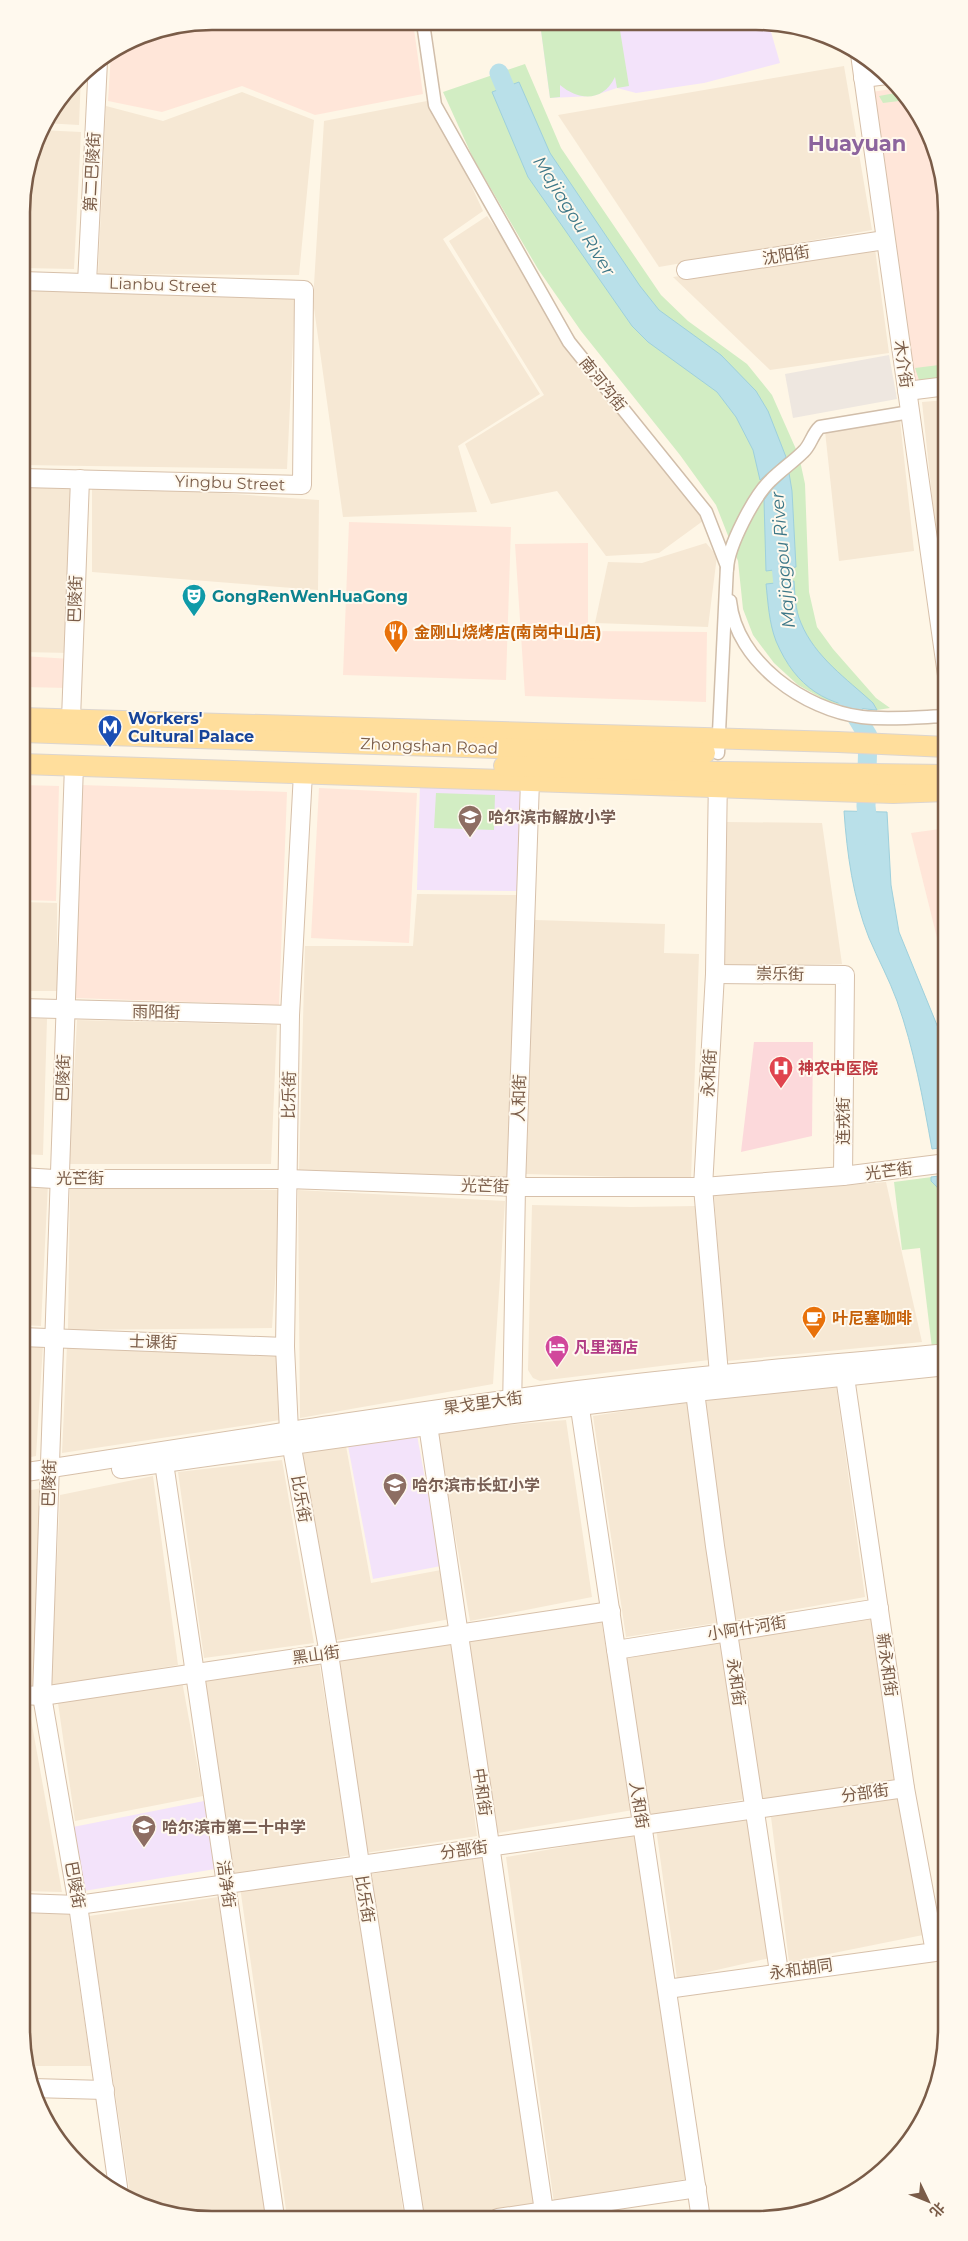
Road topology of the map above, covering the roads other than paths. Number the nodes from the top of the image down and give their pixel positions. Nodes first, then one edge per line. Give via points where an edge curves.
1 (424, 30) edge
2 (862, 64) edge
3 (98, 71) edge
4 (877, 76) edge
5 (864, 78) junction
6 (886, 240) junction
7 (686, 270) dead end
8 (30, 281) edge
9 (87, 283) junction
10 (304, 290) joint
11 (938, 387) edge
12 (907, 391) junction
13 (910, 412) junction
14 (30, 478) edge
15 (80, 479) junction
16 (726, 566) junction
17 (938, 569) edge
18 (938, 716) edge
19 (30, 718) edge
20 (71, 719) junction
21 (30, 732) edge
22 (938, 751) edge
23 (30, 752) edge
24 (938, 761) edge
25 (718, 763) junction
26 (30, 764) edge
27 (74, 765) junction
28 (835, 765) junction
29 (894, 768) junction
30 (304, 773) junction
31 (938, 774) edge
32 (530, 781) junction
33 (938, 786) edge
34 (714, 974) junction
35 (844, 975) joint
36 (30, 1008) edge
37 (65, 1010) junction
38 (290, 1015) junction
39 (938, 1164) edge
40 (843, 1176) junction
41 (30, 1177) edge
42 (60, 1178) junction
43 (288, 1179) junction
44 (703, 1187) junction
45 (516, 1188) junction
46 (30, 1337) edge
47 (54, 1338) junction
48 (285, 1347) junction
49 (938, 1360) edge
50 (938, 1361) edge
51 (719, 1374) junction
52 (845, 1377) junction
53 (695, 1392) junction
54 (579, 1398) junction
55 (512, 1407) junction
56 (428, 1425) junction
57 (290, 1438) junction
58 (164, 1463) junction
59 (30, 1473) edge
60 (50, 1474) junction
61 (30, 1480) edge
62 (879, 1608) junction
63 (610, 1611) junction
64 (729, 1630) junction
65 (459, 1634) junction
66 (616, 1650) junction
67 (329, 1653) junction
68 (194, 1673) junction
69 (30, 1696) edge
70 (42, 1696) junction
71 (905, 1788) junction
72 (755, 1808) junction
73 (642, 1824) junction
74 (490, 1847) junction
75 (360, 1864) junction
76 (226, 1884) junction
77 (30, 1903) edge
78 (78, 1905) junction
79 (935, 1952) joint
80 (779, 1972) junction
81 (667, 1989) junction
82 (40, 2088) edge
83 (105, 2090) junction
84 (118, 2185) edge
85 (697, 2188) junction
86 (274, 2211) edge
87 (415, 2211) edge
88 (543, 2211) edge
89 (567, 2211) edge
90 (700, 2211) edge

1 - 16 street, 南河沟街 via 435,104 444,122 569,342 706,512
2 - 5 street, 木介街
3 - 9 street, 第二巴陵街
4 - 5 street
5 - 6 street, 木介街
6 - 7 street, 沈阳街
6 - 12 street, 木介街
8 - 9 street, Lianbu Street
9 - 10 street, Lianbu Street
10 - 15 street, Yingbu Street via 302,485
11 - 12 street
12 - 13 street, 木介街
13 - 16 street via 820,427 814,432 805,450 770,481 750,508
13 - 17 street, 木介街
14 - 15 street, Yingbu Street
15 - 20 street, 巴陵街
16 - 18 street via 731,610 744,642 760,664 787,689 817,705 862,717
16 - 25 street, 南河沟街
19 - 20 main road
20 - 25 main road
21 - 25 main road, Zhongshan Road via 482,748
22 - 29 main road
23 - 25 main road, Zhongshan Road
24 - 29 main road
25 - 28 main road, Zhongshan Road
25 - 28 main road
25 - 32 main road
25 - 34 street, 永和街
26 - 27 main road
27 - 30 main road
27 - 37 street, 巴陵街
28 - 29 main road
28 - 29 main road
29 - 31 main road
29 - 33 main road
30 - 32 main road
30 - 38 street, 比乐街
32 - 45 street, 人和街
34 - 35 street, 崇乐街
34 - 44 street, 永和街
35 - 40 street, 连戎街
36 - 37 street, 雨阳街
37 - 38 street, 雨阳街
37 - 42 street, 巴陵街
38 - 43 street, 比乐街
39 - 40 street, 光芒街
40 - 44 street, 光芒街
41 - 42 street, 光芒街
42 - 43 street, 光芒街
42 - 47 street, 巴陵街
43 - 45 street, 光芒街
43 - 48 street, 比乐街
44 - 45 street, 光芒街
44 - 51 street, 永和街
45 - 55 street, 人和街
46 - 47 street, 士课街
47 - 48 street, 士课街
47 - 60 street, 巴陵街
48 - 57 street, 比乐街
49 - 51 street, 果戈里大街
50 - 52 street, 果戈里大街
51 - 54 street, 果戈里大街
52 - 53 street, 果戈里大街
52 - 62 street, 新永和街
53 - 54 street, 果戈里大街
53 - 64 street, 永和街
54 - 55 street, 果戈里大街
54 - 63 street, 人和街
55 - 56 street, 果戈里大街
55 - 57 street, 果戈里大街
56 - 57 street, 果戈里大街
56 - 65 street, 中和街
57 - 58 street, 果戈里大街
57 - 60 street, 果戈里大街
57 - 67 street, 比乐街
58 - 60 street, 果戈里大街
58 - 68 street, 洁净街
59 - 60 street, 果戈里大街
60 - 61 street, 果戈里大街
60 - 70 street, 巴陵街
62 - 64 street, 小阿什河街
62 - 71 street, 新永和街
63 - 65 street, 黑山街
63 - 66 street, 人和街
64 - 66 street, 小阿什河街
64 - 72 street, 永和街
65 - 67 street, 黑山街
65 - 74 street, 中和街
66 - 73 street, 人和街
67 - 68 street, 黑山街
67 - 75 street, 比乐街
68 - 70 street, 黑山街
68 - 76 street, 洁净街
69 - 70 street, 黑山街
70 - 78 street, 巴陵街
71 - 72 street, 分部街
71 - 79 street, 新永和街
72 - 73 street, 分部街
72 - 80 street, 永和街
73 - 74 street, 分部街
73 - 81 street, 人和街
74 - 75 street, 分部街
74 - 88 street, 中和街
75 - 76 street, 分部街
75 - 87 street, 比乐街
76 - 78 street, 分部街
76 - 86 street, 洁净街
77 - 78 street, 分部街
78 - 83 street, 巴陵街
79 - 80 street, 永和胡同
80 - 81 street, 永和胡同
81 - 85 street, 人和街
82 - 83 street
83 - 84 street, 巴陵街
85 - 89 street
85 - 90 street, 人和街

